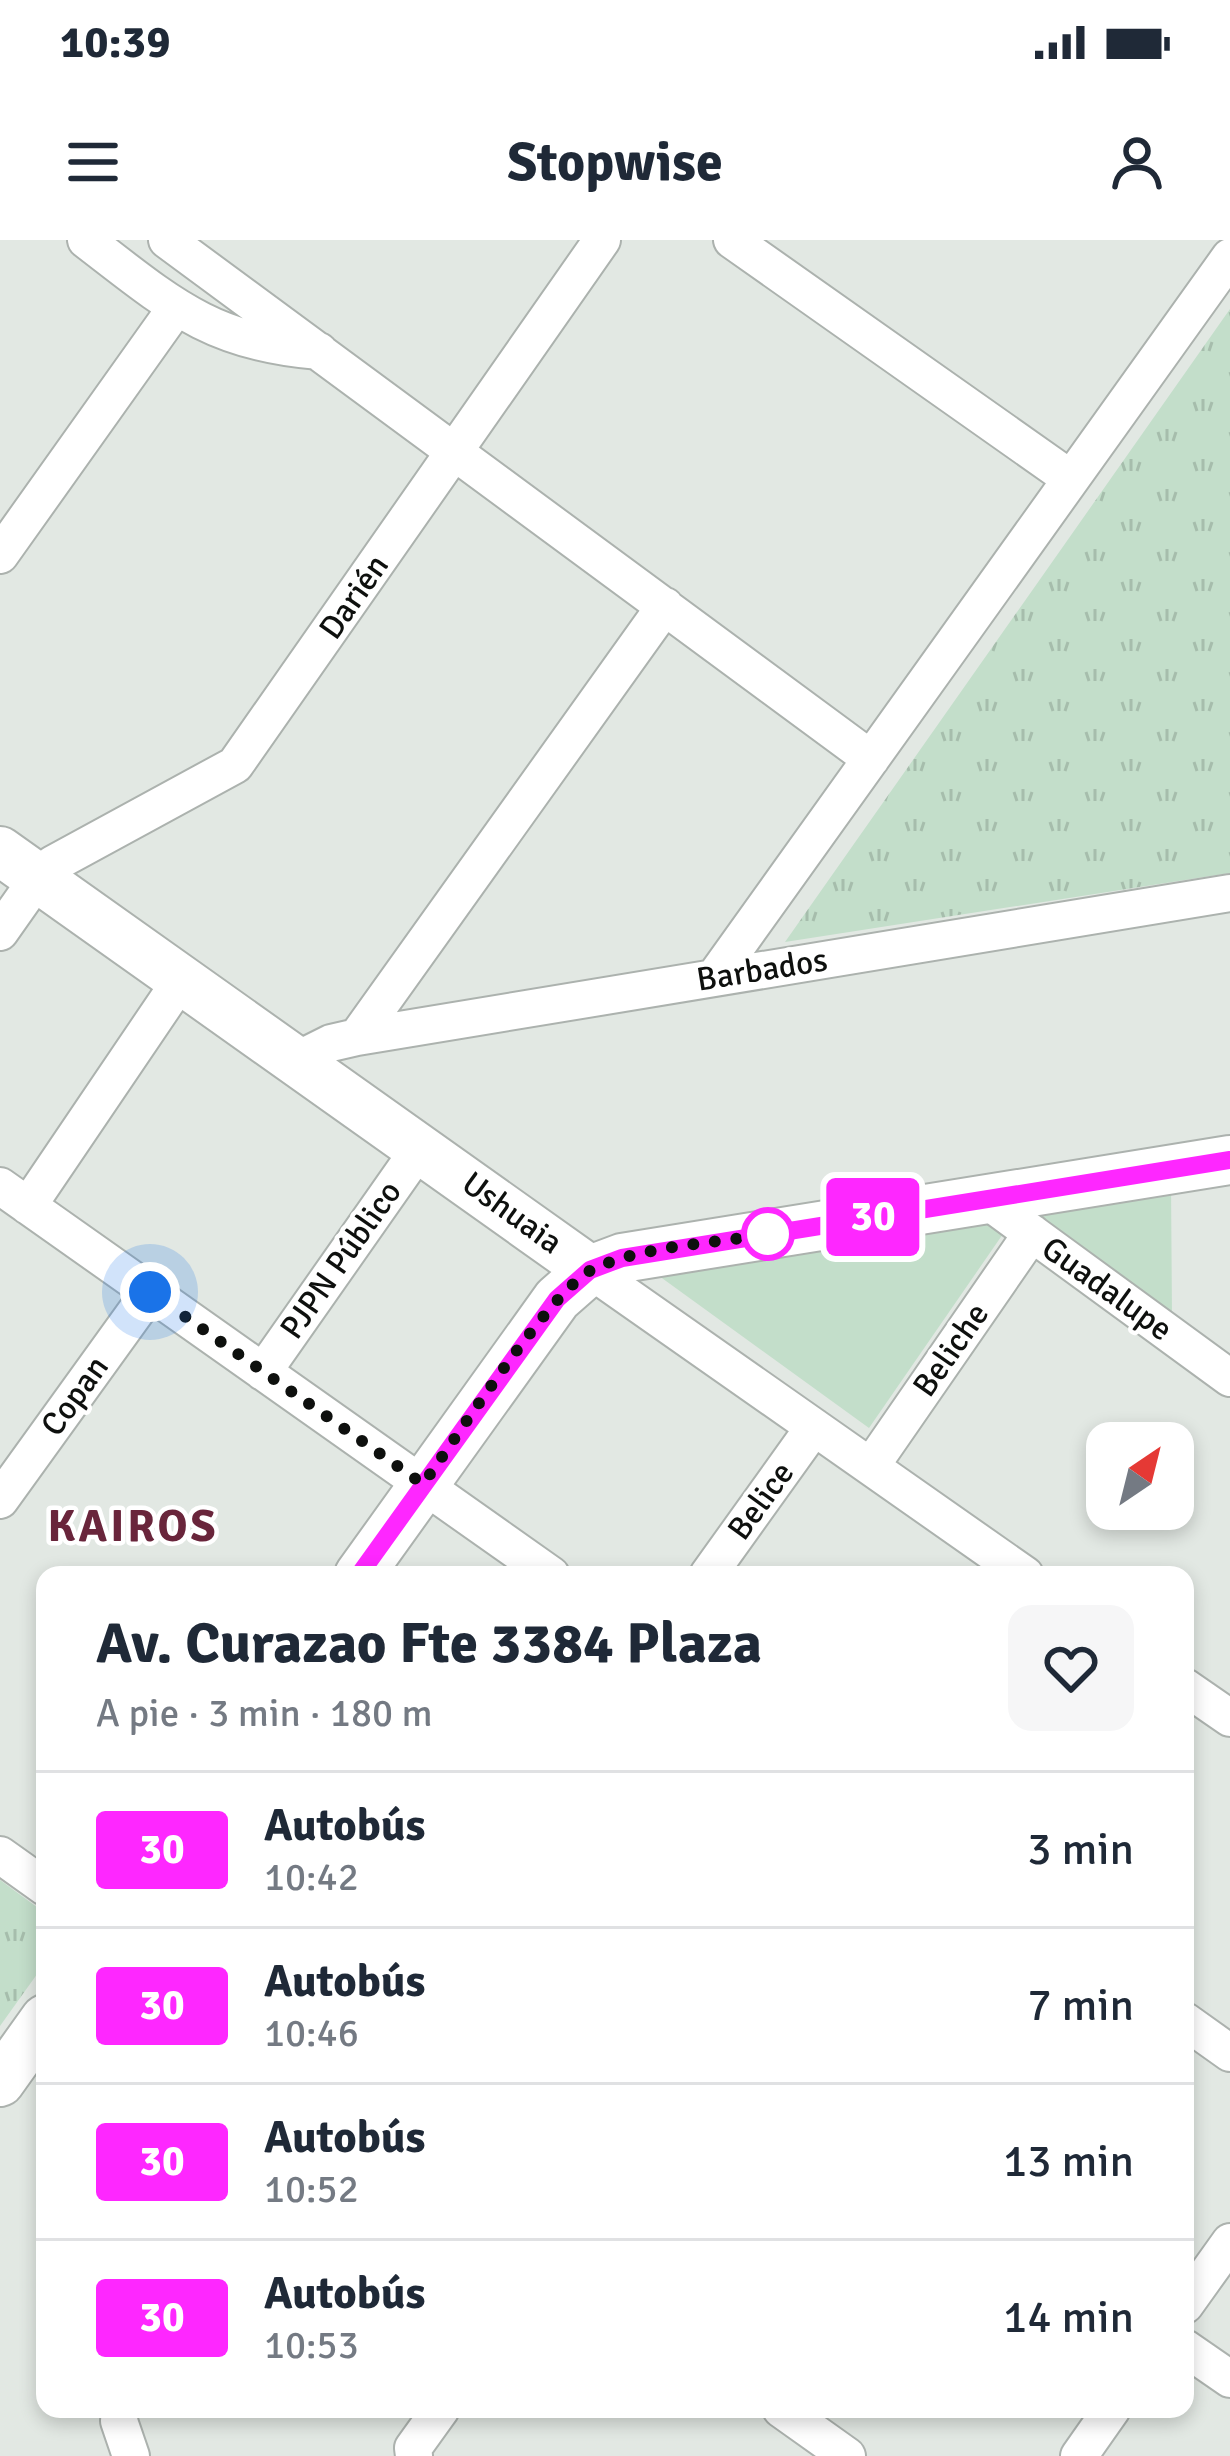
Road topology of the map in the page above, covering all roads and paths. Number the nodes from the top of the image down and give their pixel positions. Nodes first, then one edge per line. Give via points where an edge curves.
1 (86, 240) edge
2 (167, 240) edge
3 (602, 240) edge
4 (732, 240) edge
5 (1230, 257) edge
6 (175, 309) junction
7 (319, 351) junction
8 (455, 452) junction
9 (1071, 479) junction
10 (5, 536) edge
11 (665, 606) junction
12 (871, 759) junction
13 (19, 864) edge
14 (1230, 893) edge
15 (0, 932) edge
16 (714, 978) junction
17 (181, 980) junction
18 (357, 1037) junction
19 (297, 1060) junction
20 (420, 1148) junction
21 (1230, 1160) edge
22 (14, 1196) edge
23 (985, 1199) junction
24 (1032, 1233) junction
25 (590, 1270) junction
26 (150, 1292) junction
27 (263, 1372) junction
28 (1230, 1378) edge
29 (814, 1427) junction
30 (871, 1466) junction
31 (423, 1484) junction
32 (0, 1500) edge
33 (365, 1566) edge
34 (538, 1566) edge
35 (714, 1566) edge
36 (1012, 1566) edge
37 (1194, 1693) edge
38 (1230, 1718) edge
39 (0, 1855) edge
40 (36, 1880) edge
41 (1194, 2027) edge
42 (36, 2032) edge
43 (1230, 2053) edge
44 (0, 2082) edge
45 (1230, 2242) edge
46 (1194, 2292) edge
47 (1194, 2354) edge
48 (1230, 2379) edge
49 (119, 2418) edge
50 (435, 2418) edge
51 (794, 2418) edge
52 (1106, 2418) edge
53 (414, 2452) edge
54 (130, 2456) edge
55 (847, 2456) edge
56 (1079, 2456) edge

1 - 6 street
2 - 7 street
3 - 8 street, Darién
4 - 9 street
5 - 9 street
6 - 7 street via 221,333
6 - 10 street
7 - 8 street
8 - 11 street
8 - 13 street, Darién via 235,765 53,864
9 - 12 street
11 - 12 street
11 - 18 street
12 - 16 street
13 - 15 street
13 - 17 street, Ushuaia
14 - 16 street, Barbados
16 - 18 street, Barbados
17 - 19 street, Ushuaia
17 - 22 street
18 - 19 street, Barbados
19 - 20 street, Ushuaia
20 - 25 street, Ushuaia
20 - 27 street, PJPN Público
21 - 23 street
22 - 26 street
23 - 24 street, Guadalupe
23 - 25 street via 622,1258
24 - 28 street, Guadalupe
24 - 30 street, Beliche
25 - 29 street, Ushuaia
25 - 31 street via 557,1299
26 - 27 street
26 - 32 street, Copan
27 - 31 street
29 - 30 street, Ushuaia
29 - 35 street, Belice
30 - 36 street, Ushuaia
31 - 33 street
31 - 34 street
37 - 38 street
39 - 40 street
41 - 43 street
42 - 44 street
45 - 46 street
47 - 48 street
49 - 54 street
50 - 53 street
51 - 55 street
52 - 56 street

